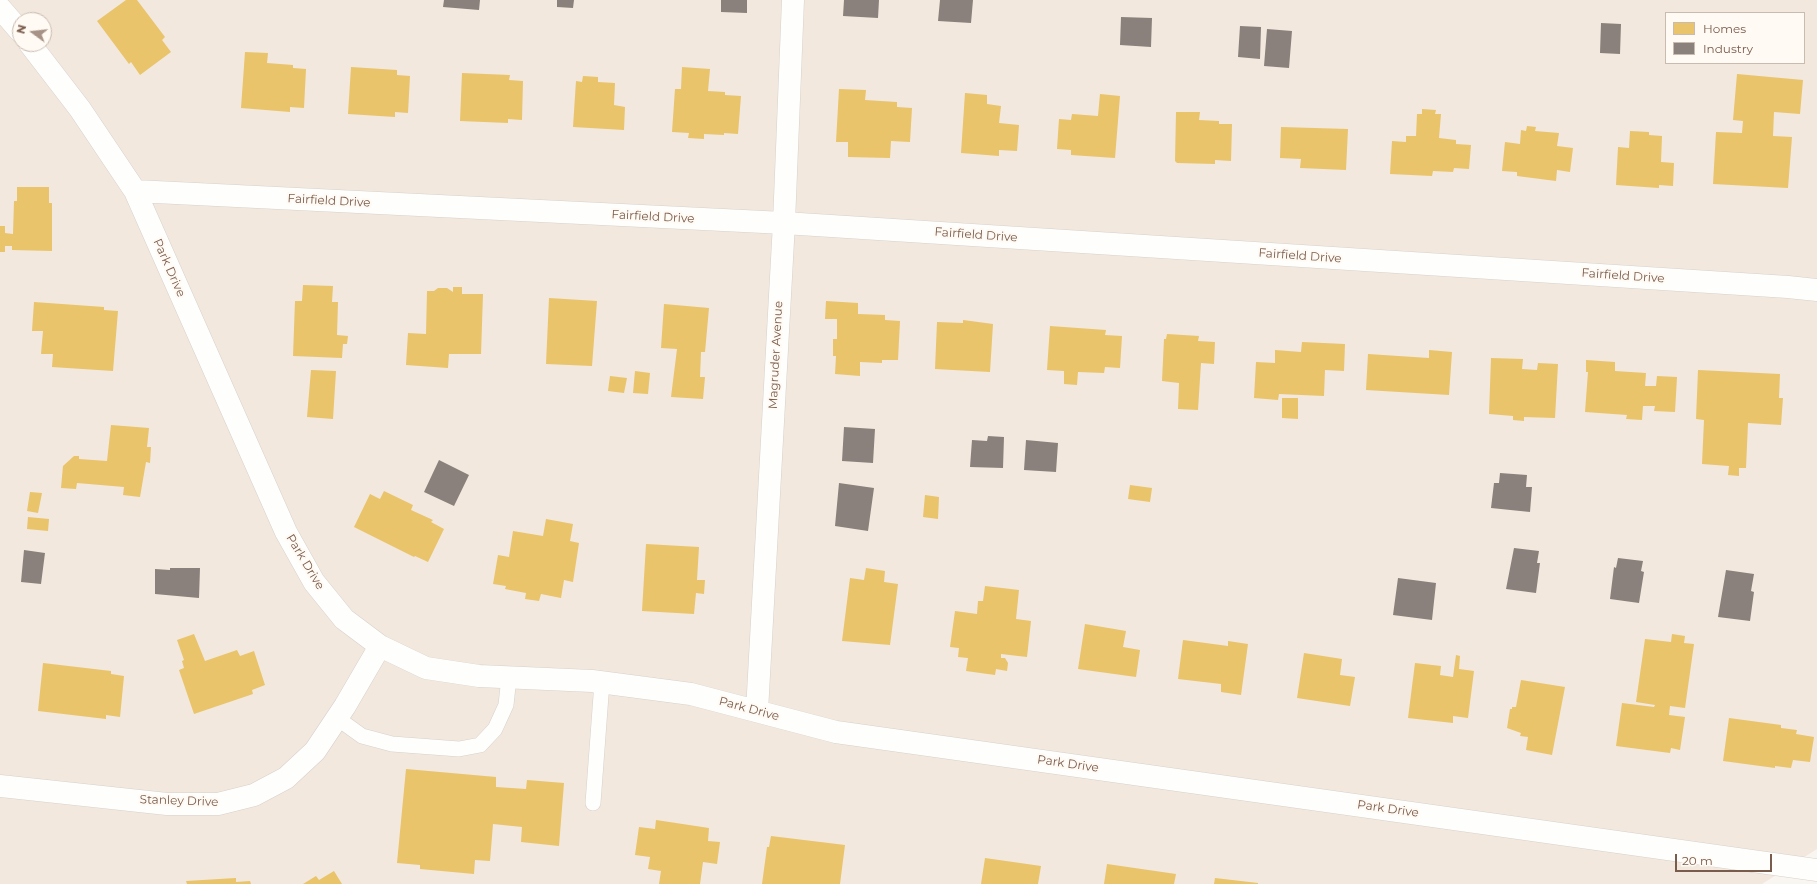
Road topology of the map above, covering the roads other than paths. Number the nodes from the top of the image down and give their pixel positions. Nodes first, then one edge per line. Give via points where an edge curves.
1 (793, 0) edge
2 (0, 8) edge
3 (12, 22) edge
4 (36, 52) edge
5 (135, 191) junction
6 (784, 223) junction
7 (1817, 290) edge
8 (380, 646) junction
9 (509, 677) junction
10 (602, 682) junction
11 (757, 710) junction
12 (337, 718) junction
13 (0, 786) edge
14 (593, 803) dead end
15 (1817, 870) edge

1 - 6 street, Magruder Avenue
2 - 3 street
4 - 5 street, Park Drive via 80,109
5 - 6 street, Fairfield Drive
5 - 8 street, Park Drive via 286,532 314,582 344,619
6 - 7 street, Fairfield Drive
6 - 11 street, Magruder Avenue
8 - 9 street, Park Drive via 426,668 479,676
8 - 12 street, Stanley Drive
9 - 10 street, Park Drive
9 - 12 lane via 506,705 495,729 480,745 458,749 392,744 362,736
10 - 11 street, Park Drive via 691,694
10 - 14 lane
11 - 15 street, Park Drive via 844,733
12 - 13 street, Stanley Drive via 315,751 286,778 254,795 218,804 167,804

